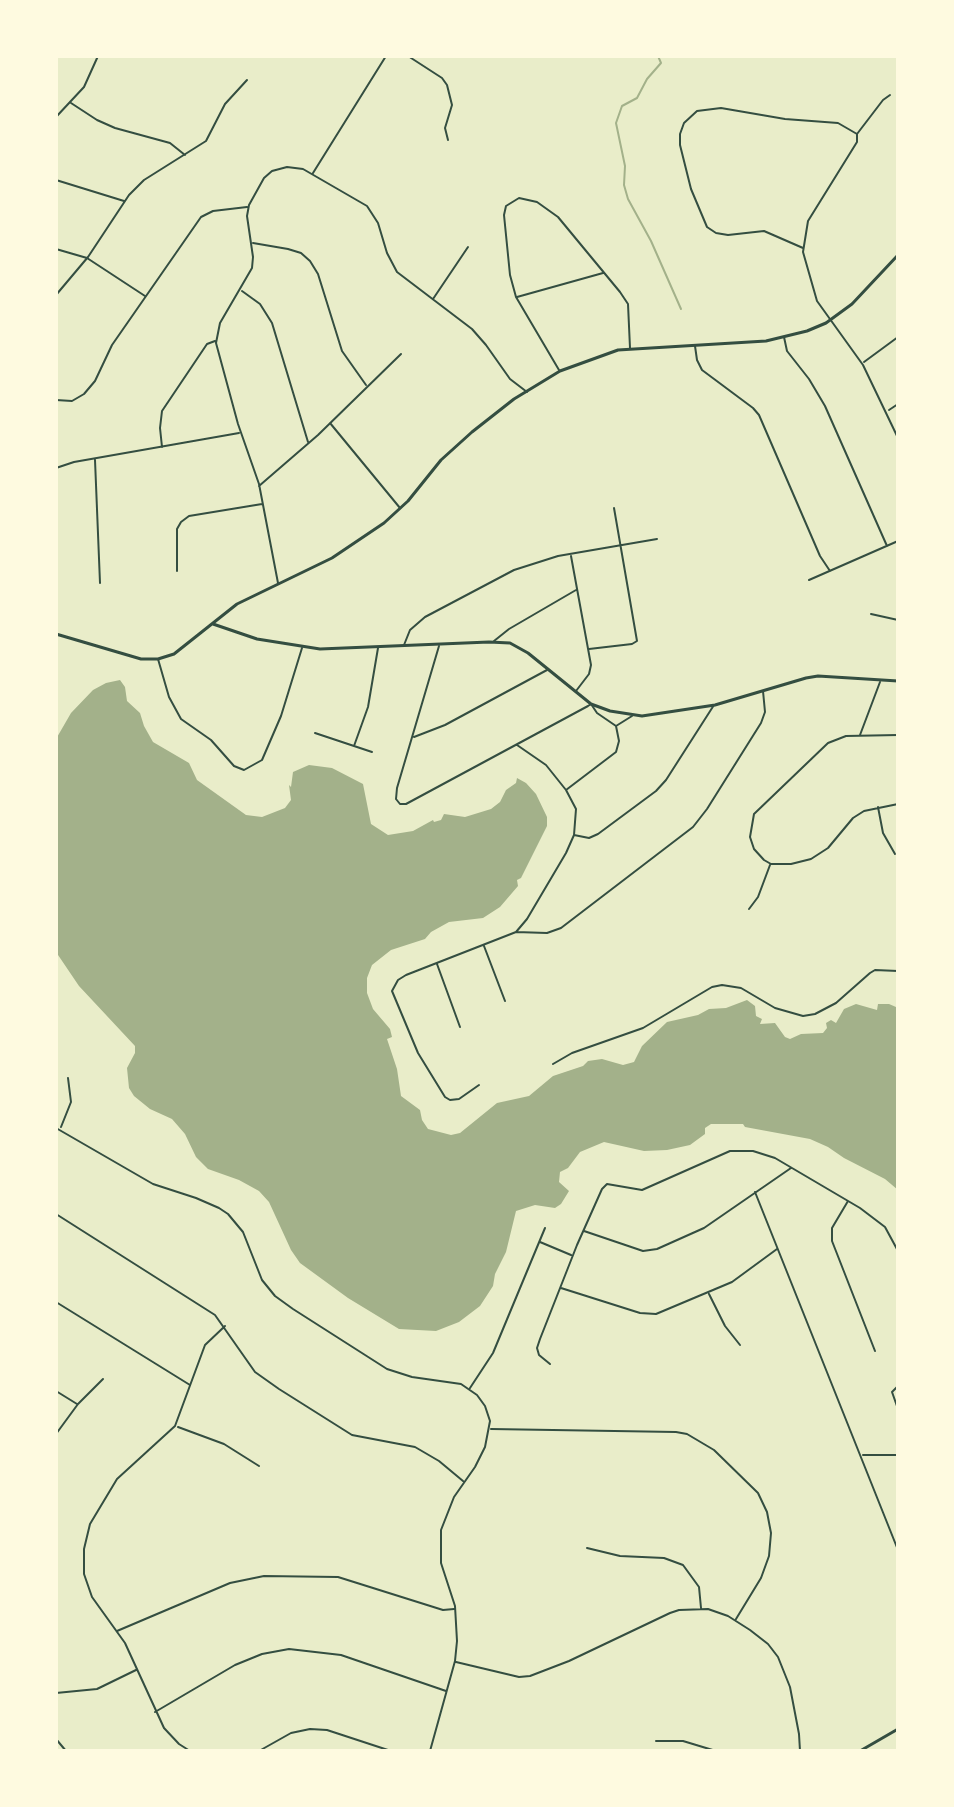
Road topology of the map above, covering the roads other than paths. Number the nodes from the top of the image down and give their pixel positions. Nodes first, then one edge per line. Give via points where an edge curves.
1 (98, 56) edge
2 (386, 56) edge
3 (408, 56) edge
4 (247, 80) dead end
5 (890, 95) dead end
6 (71, 103) junction
7 (56, 117) edge
8 (857, 134) junction
9 (448, 140) dead end
10 (186, 156) junction
11 (313, 173) junction
12 (56, 180) edge
13 (125, 201) junction
14 (248, 207) junction
15 (251, 244) junction
16 (468, 247) dead end
17 (803, 248) junction
18 (56, 249) edge
19 (898, 255) edge
20 (87, 258) junction
21 (604, 272) junction
22 (240, 290) junction
23 (56, 295) edge
24 (146, 296) junction
25 (516, 297) junction
26 (433, 299) junction
27 (830, 320) junction
28 (784, 337) junction
29 (898, 337) edge
30 (216, 340) junction
31 (695, 346) junction
32 (630, 348) junction
33 (401, 354) dead end
34 (862, 363) junction
35 (560, 371) junction
36 (366, 385) junction
37 (527, 392) junction
38 (56, 400) edge
39 (898, 404) edge
40 (887, 411) junction
41 (330, 423) junction
42 (240, 433) junction
43 (898, 438) edge
44 (309, 443) junction
45 (162, 447) junction
46 (95, 459) junction
47 (56, 468) edge
48 (259, 486) junction
49 (263, 504) junction
50 (614, 508) dead end
51 (401, 509) junction
52 (657, 539) dead end
53 (898, 541) edge
54 (621, 546) junction
55 (887, 546) junction
56 (571, 555) junction
57 (177, 571) dead end
58 (830, 571) junction
59 (809, 580) dead end
60 (100, 583) dead end
61 (279, 584) junction
62 (577, 589) junction
63 (871, 614) dead end
64 (898, 620) edge
65 (212, 624) junction
66 (56, 634) edge
67 (493, 642) junction
68 (439, 644) junction
69 (404, 647) junction
70 (302, 648) junction
71 (378, 648) junction
72 (589, 649) junction
73 (158, 659) junction
74 (548, 670) junction
75 (880, 681) junction
76 (898, 681) edge
77 (763, 689) junction
78 (575, 693) junction
79 (591, 704) junction
80 (715, 705) junction
81 (633, 715) junction
82 (616, 726) junction
83 (315, 733) dead end
84 (860, 735) junction
85 (898, 735) edge
86 (412, 738) junction
87 (517, 745) junction
88 (354, 746) junction
89 (372, 752) dead end
90 (566, 790) junction
91 (898, 804) edge
92 (878, 807) junction
93 (574, 835) junction
94 (895, 854) dead end
95 (771, 864) junction
96 (749, 909) dead end
97 (516, 932) junction
98 (484, 946) junction
99 (437, 963) junction
100 (898, 971) edge
101 (505, 1001) dead end
102 (460, 1027) dead end
103 (553, 1064) dead end
104 (68, 1078) dead end
105 (479, 1085) dead end
106 (58, 1128) edge
107 (791, 1167) junction
108 (755, 1192) junction
109 (848, 1200) junction
110 (56, 1214) edge
111 (545, 1228) dead end
112 (583, 1230) junction
113 (539, 1241) junction
114 (778, 1249) junction
115 (898, 1251) edge
116 (572, 1256) junction
117 (561, 1288) junction
118 (708, 1293) junction
119 (56, 1302) edge
120 (225, 1326) junction
121 (740, 1345) dead end
122 (875, 1351) dead end
123 (550, 1364) dead end
124 (103, 1379) dead end
125 (191, 1386) junction
126 (898, 1386) edge
127 (470, 1388) junction
128 (56, 1391) edge
129 (78, 1404) junction
130 (898, 1409) edge
131 (175, 1426) junction
132 (489, 1429) junction
133 (56, 1434) edge
134 (861, 1455) junction
135 (898, 1455) edge
136 (259, 1466) dead end
137 (464, 1482) junction
138 (587, 1548) dead end
139 (898, 1550) edge
140 (455, 1609) junction
141 (701, 1609) junction
142 (735, 1620) junction
143 (117, 1631) junction
144 (455, 1661) junction
145 (137, 1669) junction
146 (447, 1691) junction
147 (56, 1693) edge
148 (155, 1712) junction
149 (898, 1729) edge
150 (56, 1739) edge
151 (656, 1741) dead end
152 (183, 1747) junction
153 (66, 1751) edge
154 (179, 1751) edge
155 (190, 1751) edge
156 (259, 1751) edge
157 (391, 1751) edge
158 (430, 1751) edge
159 (716, 1751) edge
160 (800, 1751) edge
161 (860, 1751) edge

1 - 6 street
2 - 11 street
3 - 9 street via 447,85 452,105 445,128
4 - 10 street via 225,104 206,141
5 - 8 street
6 - 7 street
6 - 10 street via 115,128 170,143
8 - 17 street via 808,221
8 - 17 street via 838,123 721,108 697,111 684,123 680,145 707,227 728,235 764,231
10 - 13 street via 144,180
11 - 14 street via 293,166 272,171
11 - 26 street via 374,213 397,272
12 - 13 street
13 - 20 street
14 - 15 street
14 - 24 street via 201,217
15 - 22 street via 252,268
15 - 36 street via 288,249 310,261 342,351
16 - 26 street
17 - 27 street via 817,301
18 - 20 street
19 - 27 street via 860,297
20 - 23 street
20 - 24 street
21 - 25 street
21 - 25 street via 558,217 537,202 519,198 506,206 504,215
21 - 32 street via 628,304
22 - 30 street
22 - 44 street via 260,304 272,323
24 - 38 street via 84,394 72,401
25 - 35 street
26 - 37 street via 480,337 510,379
27 - 28 street
27 - 34 street
28 - 31 street
28 - 55 street via 787,351 825,406
29 - 34 street
30 - 42 street
30 - 45 street via 207,344 162,411
31 - 32 street
31 - 58 street via 708,377 759,415
32 - 35 street
33 - 36 street
34 - 40 street
35 - 37 street
36 - 41 street
37 - 51 street via 449,453
39 - 40 street
40 - 43 street
41 - 44 street
41 - 51 street
42 - 45 street
42 - 48 street
44 - 48 street
45 - 46 street
46 - 47 street
46 - 60 street
48 - 49 street
49 - 57 street via 189,516 181,522
49 - 61 street
50 - 54 street
51 - 61 street via 332,558
52 - 54 street
53 - 55 street
54 - 56 street
54 - 72 street via 637,641
55 - 58 street
56 - 62 street
56 - 69 street via 536,562 470,592 425,617 410,630
58 - 59 street
61 - 65 street via 237,604
62 - 67 street
62 - 72 street
63 - 64 street
65 - 70 street
65 - 73 street via 179,651
66 - 73 street via 132,657
67 - 68 street
67 - 74 street via 519,647
68 - 69 street
68 - 86 street
69 - 71 street
70 - 71 street
70 - 73 street via 262,760 244,770 181,719
71 - 88 street via 368,707
72 - 78 street via 589,674
74 - 78 street
74 - 86 street
75 - 76 street
75 - 77 street via 818,676
75 - 84 street
77 - 80 street
77 - 97 street via 761,723 693,827 561,928
78 - 79 street
79 - 81 street
79 - 82 street
79 - 87 street
80 - 81 street via 658,716
80 - 93 street via 656,791 598,834
81 - 82 street
82 - 90 street via 616,752
83 - 88 street
84 - 85 street
84 - 95 street via 828,743 754,814 751,844
86 - 87 street via 397,788 396,799 406,804
87 - 90 street via 546,765
88 - 89 street
90 - 93 street via 576,809
91 - 92 street
92 - 94 street via 883,833
92 - 95 street via 859,813 835,842 811,859
93 - 97 street
95 - 96 street
97 - 98 street
98 - 99 street
98 - 101 street
99 - 102 street
99 - 105 street via 401,978 392,995 445,1097 459,1099
100 - 103 street via 875,970 836,1003 803,1016 775,1008 741,988 712,987 643,1028
104 - 106 street via 71,1102
106 - 127 street via 153,1184 228,1214 243,1232 262,1280 275,1296 387,1369
107 - 108 street
107 - 109 street
107 - 112 street via 771,1156 735,1149 647,1189 607,1184
108 - 112 street via 704,1228 652,1251
108 - 114 street
109 - 115 street via 885,1227
109 - 122 street via 832,1228 832,1241
110 - 120 street via 203,1305
111 - 113 street
112 - 116 street
113 - 116 street
113 - 127 street via 493,1353
114 - 118 street
114 - 134 street
116 - 117 street
117 - 118 street via 652,1314
117 - 123 street via 537,1348
118 - 121 street
119 - 125 street
120 - 125 street via 205,1345
120 - 137 street via 255,1372 321,1416 352,1435 415,1447
124 - 129 street
125 - 131 street
126 - 130 street via 892,1392
127 - 132 street via 485,1406
128 - 129 street
129 - 133 street
131 - 136 street via 224,1444
131 - 143 street via 117,1479 86,1536 86,1585
132 - 137 street via 482,1456
132 - 142 street via 676,1432 714,1450 758,1493 771,1533 761,1578
134 - 135 street
134 - 139 street
137 - 140 street via 444,1519 440,1541
138 - 141 street via 683,1565 699,1587
140 - 143 street via 443,1610 338,1577 264,1576 230,1583
140 - 144 street
141 - 142 street
141 - 144 street via 670,1613 530,1676
142 - 160 street via 768,1644 782,1664
143 - 145 street
144 - 146 street
145 - 147 street via 106,1686
145 - 148 street
146 - 148 street via 341,1655 289,1649 235,1665
146 - 158 street
148 - 152 street
149 - 161 street
150 - 153 street
151 - 159 street via 683,1741
152 - 154 street
152 - 155 street
156 - 157 street via 310,1729

